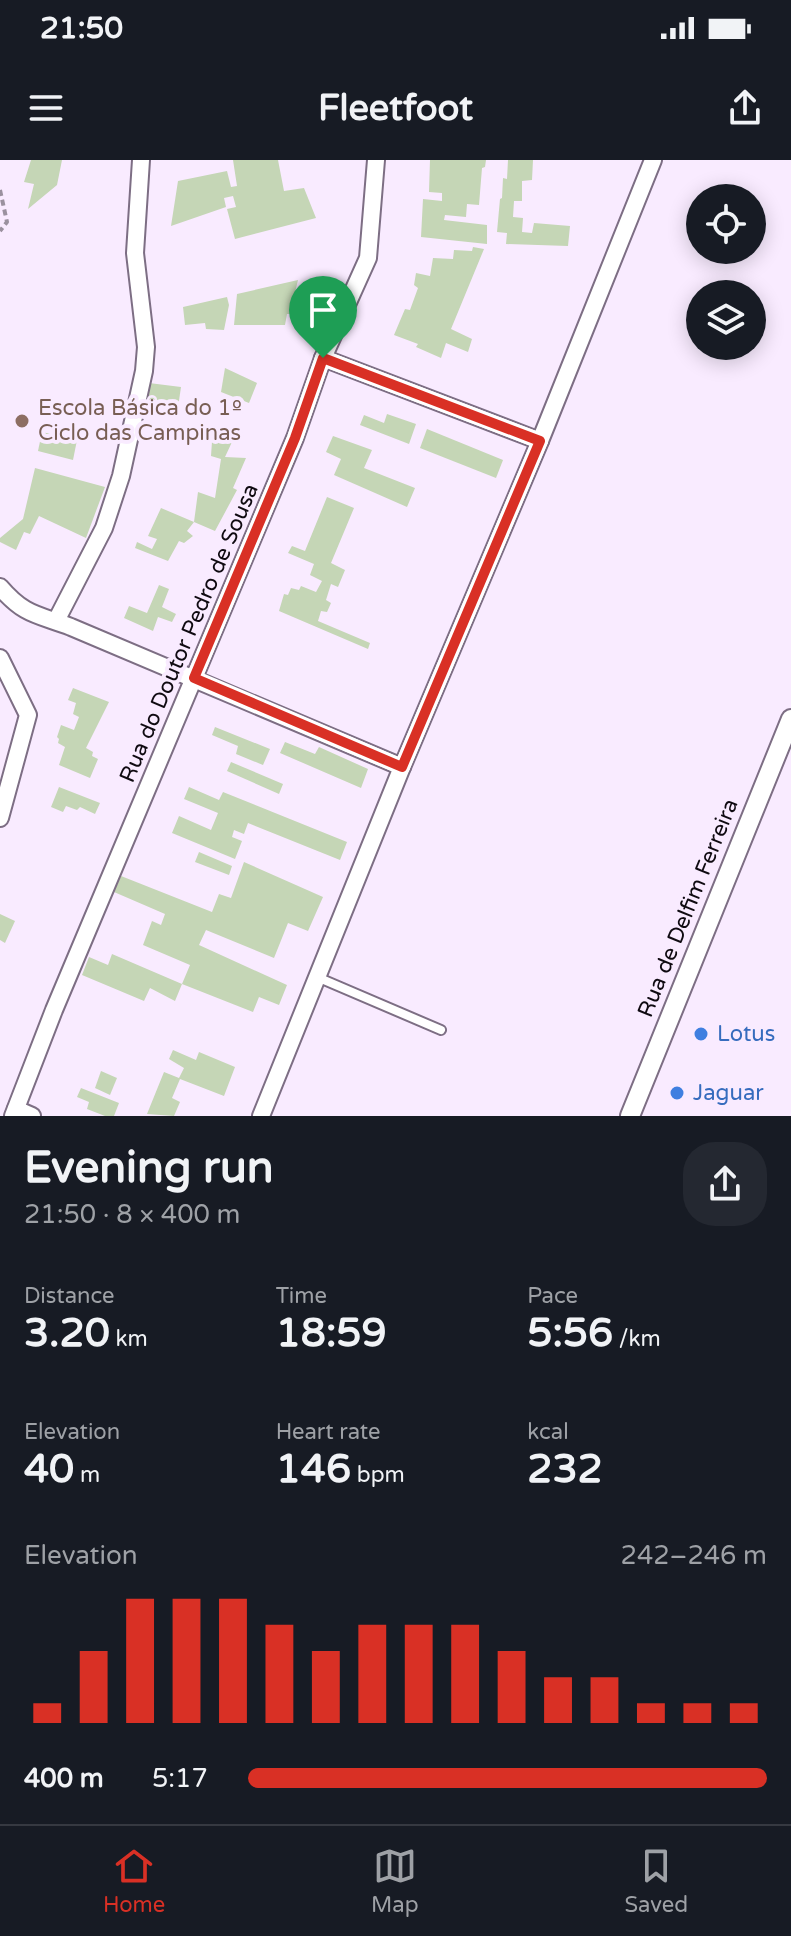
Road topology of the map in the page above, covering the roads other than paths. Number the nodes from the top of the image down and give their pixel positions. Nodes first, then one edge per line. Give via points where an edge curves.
1 (141, 160) edge
2 (376, 160) edge
3 (649, 164) edge
4 (323, 358) junction
5 (540, 441) junction
6 (1, 592) edge
7 (56, 621) junction
8 (0, 658) edge
9 (194, 678) junction
10 (791, 719) edge
11 (402, 767) junction
12 (0, 818) edge
13 (317, 977) junction
14 (441, 1030) dead end
15 (14, 1112) edge
16 (32, 1116) edge
17 (261, 1116) edge
18 (630, 1116) edge

1 - 7 street via 135,253 144,371 104,528
2 - 4 street, Rua do Doutor Pedro de Sousa via 368,258
3 - 5 street
4 - 5 street
4 - 9 street, Rua do Doutor Pedro de Sousa
5 - 11 street
6 - 7 street via 21,610
7 - 9 street
8 - 12 street via 28,715
9 - 11 street
9 - 15 street, Rua do Doutor Pedro de Sousa
10 - 18 street, Rua de Delfim Ferreira
11 - 13 street
13 - 14 lane
13 - 17 street
15 - 16 street

